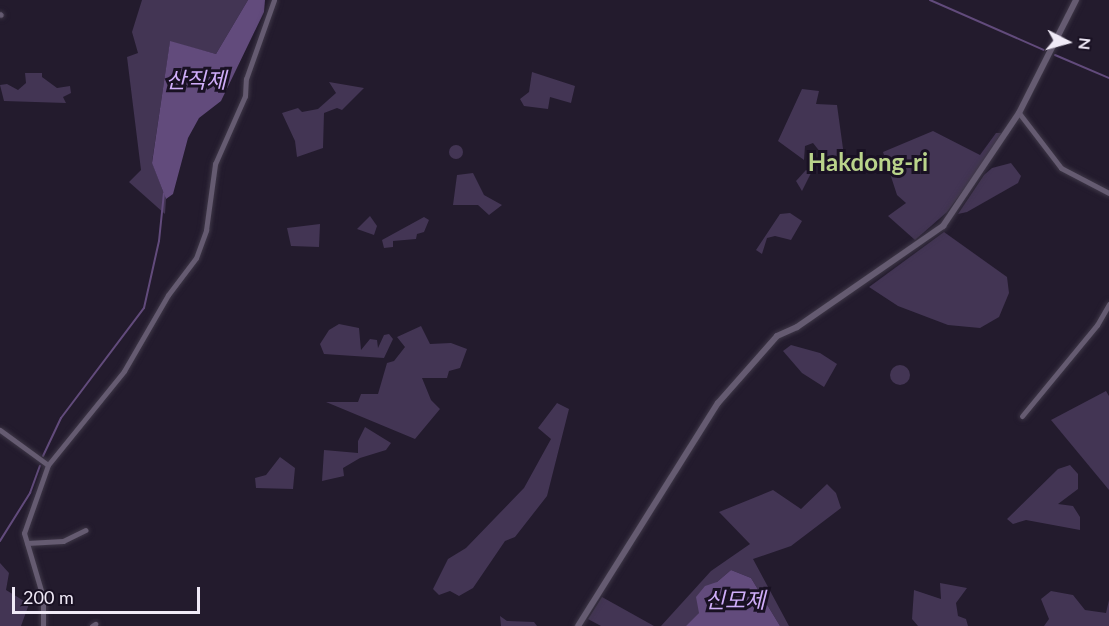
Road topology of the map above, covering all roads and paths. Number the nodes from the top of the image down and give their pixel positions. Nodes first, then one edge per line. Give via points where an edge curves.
1 (274, 0) edge
2 (1076, 0) edge
3 (1019, 113) junction
4 (1109, 193) edge
5 (1109, 304) edge
6 (1022, 416) dead end
7 (0, 430) edge
8 (48, 465) junction
9 (86, 530) dead end
10 (27, 543) junction
11 (43, 626) edge
12 (578, 626) edge

1 - 8 street via 246,79 244,96 215,164 206,230 196,258 168,295 124,371
2 - 3 street
3 - 4 street via 1061,168
3 - 12 street via 943,226 797,327 777,336 718,403
5 - 6 street via 1097,325
7 - 8 street
8 - 10 street via 24,533
9 - 10 street via 63,541
10 - 11 street via 43,597

